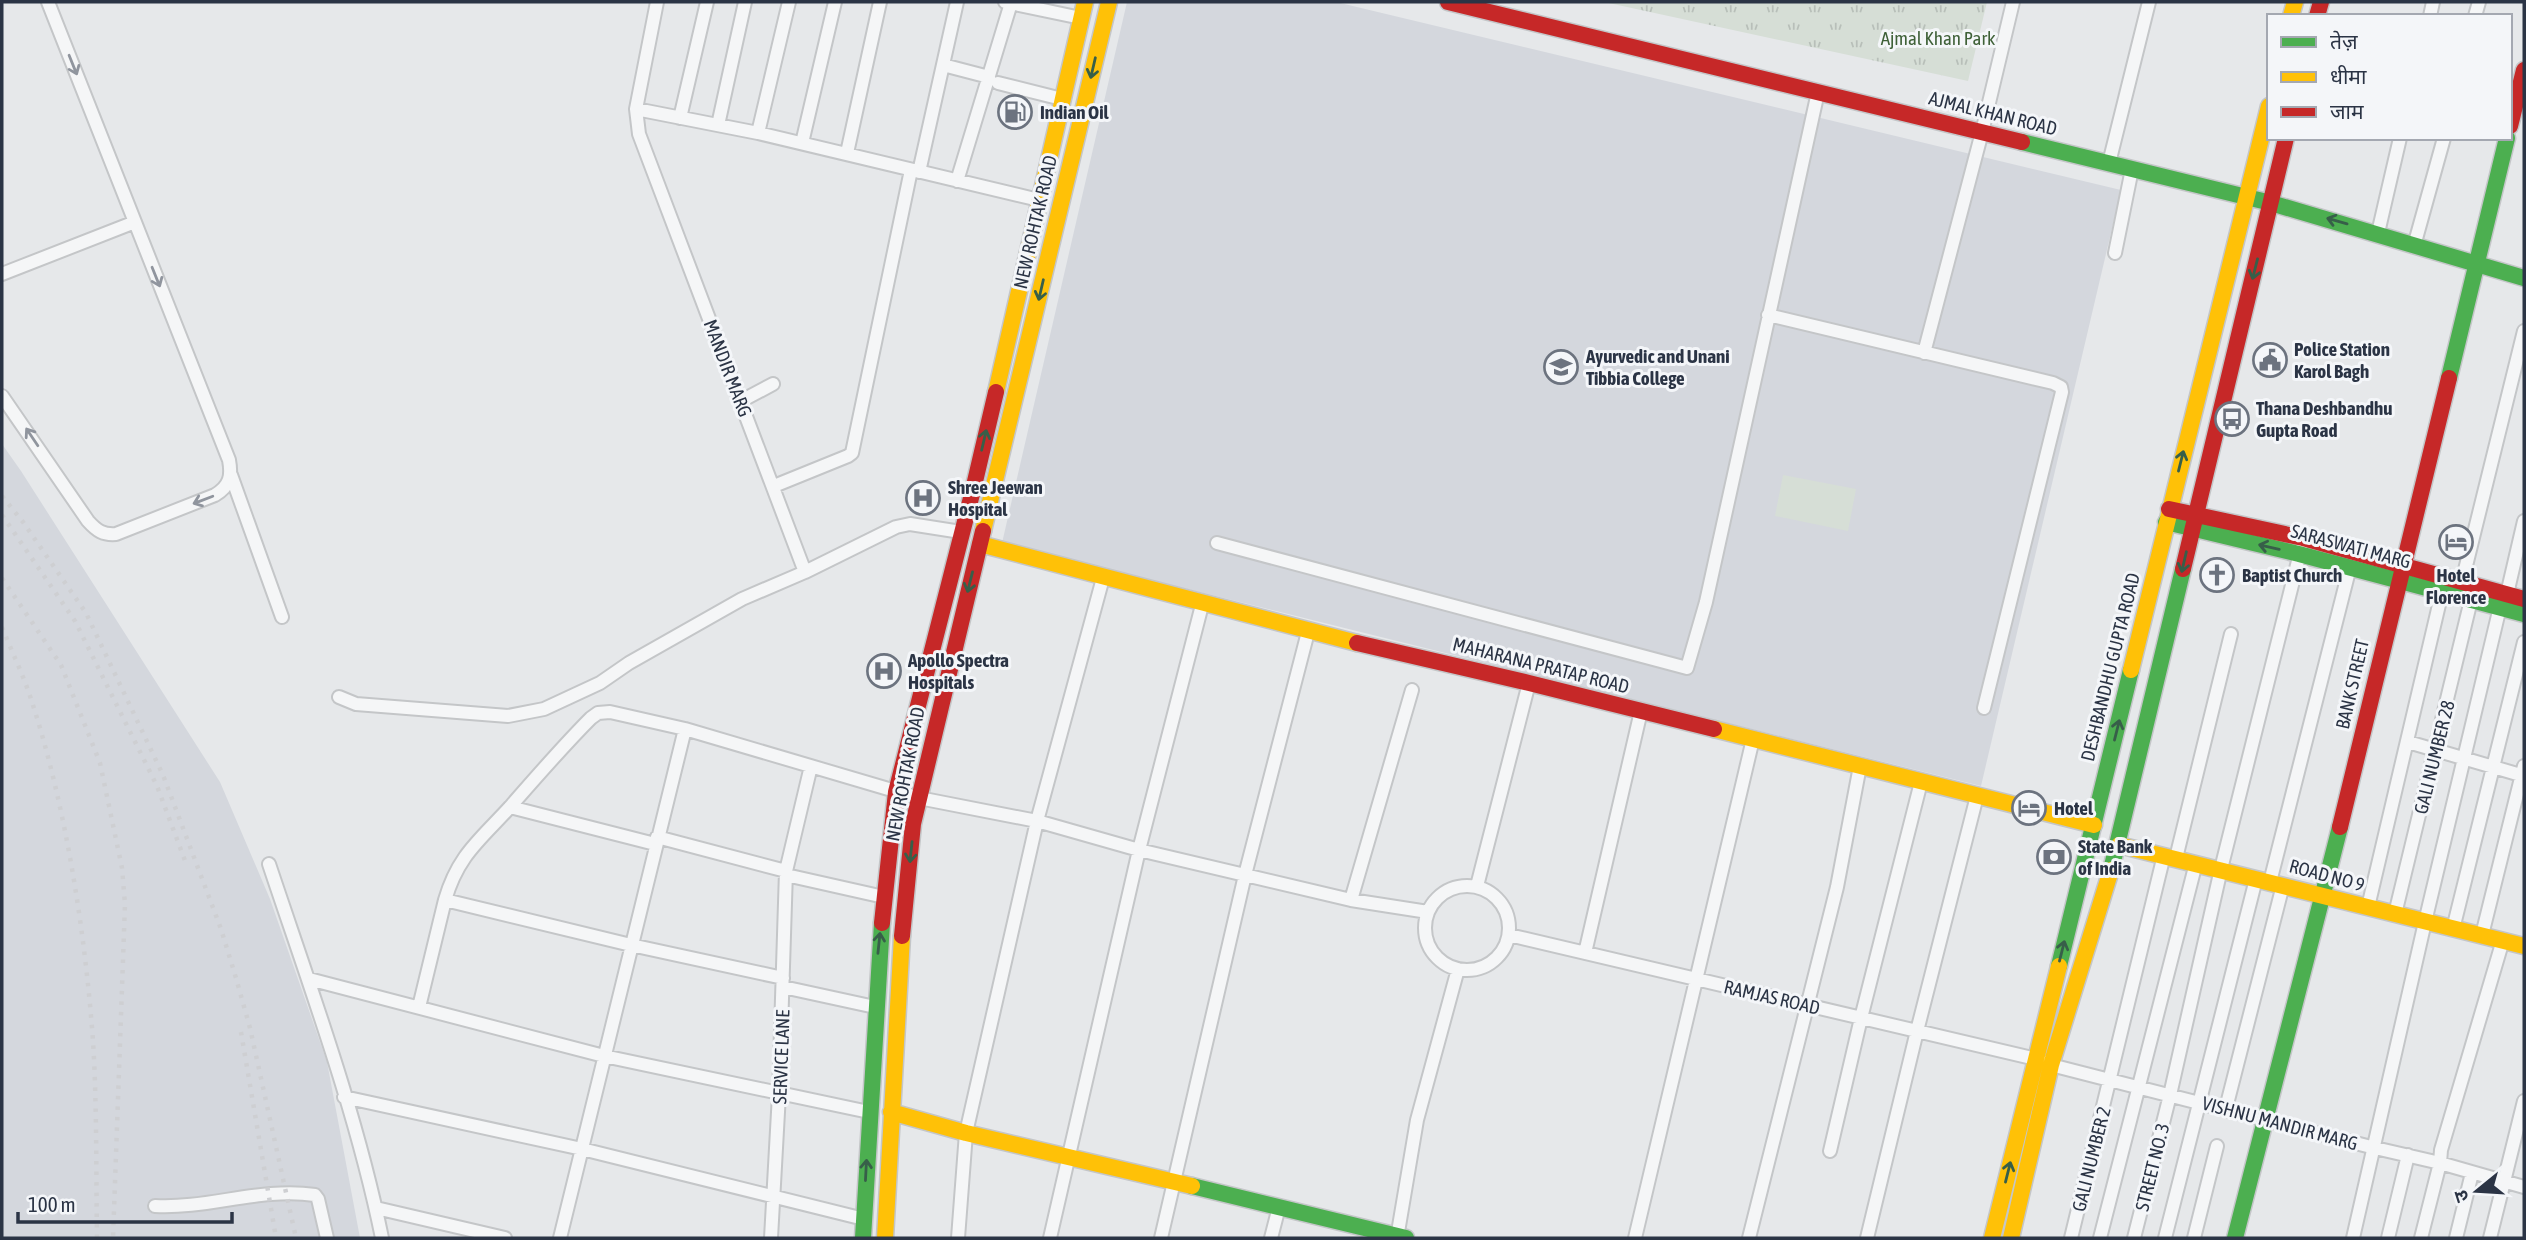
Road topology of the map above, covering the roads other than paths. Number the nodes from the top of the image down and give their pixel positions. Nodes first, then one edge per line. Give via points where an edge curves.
1 (48, 2) edge
2 (657, 2) edge
3 (707, 2) edge
4 (745, 2) edge
5 (789, 2) edge
6 (835, 2) edge
7 (880, 2) edge
8 (957, 2) edge
9 (1008, 2) edge
10 (1108, 2) edge
11 (1448, 2) edge
12 (2013, 2) edge
13 (2150, 2) edge
14 (1083, 10) edge
15 (943, 65) junction
16 (2524, 69) edge
17 (993, 80) junction
18 (1818, 92) junction
19 (1062, 99) junction
20 (636, 109) junction
21 (2267, 114) edge
22 (680, 118) junction
23 (2512, 118) edge
24 (718, 125) junction
25 (1982, 132) junction
26 (758, 133) junction
27 (2286, 140) edge
28 (2400, 140) edge
29 (2443, 140) edge
30 (2507, 140) edge
31 (802, 143) junction
32 (847, 153) junction
33 (2109, 163) junction
34 (2132, 169) junction
35 (915, 171) junction
36 (957, 181) junction
37 (2246, 197) junction
38 (1039, 200) junction
39 (2271, 203) junction
40 (135, 222) junction
41 (2378, 233) junction
42 (2414, 246) junction
43 (2115, 253) dead end
44 (2476, 263) junction
45 (2, 274) edge
46 (2524, 278) edge
47 (1768, 315) junction
48 (2524, 331) edge
49 (1924, 352) junction
50 (773, 384) dead end
51 (2, 396) edge
52 (741, 401) junction
53 (231, 475) junction
54 (774, 486) junction
55 (2167, 516) junction
56 (2524, 521) edge
57 (2194, 522) junction
58 (961, 532) junction
59 (1217, 543) dead end
60 (980, 544) junction
61 (2301, 546) junction
62 (2350, 567) junction
63 (805, 572) junction
64 (2400, 572) junction
65 (1102, 578) junction
66 (2462, 582) junction
67 (2442, 592) junction
68 (2524, 599) edge
69 (2471, 600) junction
70 (2503, 601) junction
71 (1202, 605) junction
72 (2524, 614) edge
73 (282, 617) dead end
74 (1308, 632) junction
75 (2231, 634) dead end
76 (2524, 642) edge
77 (1529, 682) junction
78 (1412, 690) dead end
79 (339, 697) dead end
80 (1984, 708) dead end
81 (1640, 711) junction
82 (685, 729) junction
83 (1753, 739) junction
84 (2408, 742) junction
85 (2436, 751) junction
86 (2465, 757) junction
87 (2493, 765) junction
88 (811, 766) junction
89 (1860, 766) junction
90 (2524, 773) edge
91 (1921, 782) junction
92 (896, 792) junction
93 (1977, 796) junction
94 (919, 798) junction
95 (510, 807) junction
96 (1037, 821) junction
97 (2094, 825) junction
98 (656, 841) junction
99 (2119, 845) junction
100 (1139, 850) junction
101 (2170, 857) junction
102 (2196, 863) junction
103 (269, 864) dead end
104 (2221, 869) junction
105 (786, 873) junction
106 (1245, 875) junction
107 (2270, 882) junction
108 (1477, 886) junction
109 (2323, 896) junction
110 (884, 897) junction
111 (445, 900) junction
112 (1351, 900) junction
113 (2368, 907) junction
114 (1428, 912) junction
115 (2395, 914) junction
116 (2425, 922) junction
117 (2453, 929) junction
118 (1509, 935) junction
119 (2482, 935) junction
120 (2503, 940) junction
121 (2524, 943) edge
122 (631, 945) junction
123 (1585, 953) junction
124 (1458, 969) junction
125 (309, 979) junction
126 (1695, 979) junction
127 (783, 982) junction
128 (1807, 1005) junction
129 (419, 1007) junction
130 (875, 1007) junction
131 (1861, 1018) junction
132 (1917, 1031) junction
133 (604, 1056) junction
134 (2036, 1059) junction
135 (2051, 1065) junction
136 (2110, 1080) junction
137 (2139, 1087) junction
138 (779, 1094) junction
139 (2170, 1095) junction
140 (344, 1097) junction
141 (2524, 1101) edge
142 (2197, 1102) junction
143 (2226, 1108) junction
144 (869, 1112) junction
145 (891, 1112) junction
146 (2264, 1118) junction
147 (966, 1133) junction
148 (2217, 1146) dead end
149 (2375, 1148) junction
150 (582, 1149) junction
151 (1830, 1151) dead end
152 (2408, 1155) junction
153 (1070, 1156) junction
154 (2440, 1163) junction
155 (2472, 1173) junction
156 (1174, 1181) junction
157 (2503, 1181) junction
158 (2524, 1187) edge
159 (775, 1196) junction
160 (155, 1206) dead end
161 (1279, 1207) junction
162 (376, 1208) junction
163 (864, 1219) junction
164 (327, 1238) edge
165 (382, 1238) edge
166 (505, 1238) edge
167 (560, 1238) edge
168 (771, 1238) edge
169 (863, 1238) edge
170 (885, 1238) edge
171 (958, 1238) edge
172 (1050, 1238) edge
173 (1161, 1238) edge
174 (1271, 1238) edge
175 (1400, 1238) edge
176 (1635, 1238) edge
177 (1749, 1238) edge
178 (1867, 1238) edge
179 (1992, 1238) edge
180 (2011, 1238) edge
181 (2071, 1238) edge
182 (2101, 1238) edge
183 (2134, 1238) edge
184 (2165, 1238) edge
185 (2194, 1238) edge
186 (2235, 1238) edge
187 (2353, 1238) edge
188 (2388, 1238) edge
189 (2421, 1238) edge
190 (2456, 1238) edge
191 (2490, 1238) edge

1 -> 40 street
2 - 20 street, MANDIR MARG
3 - 22 street
4 - 24 street
5 - 26 street
6 - 31 street
7 - 32 street
8 - 15 street
9 - 14 street
9 - 17 street
10 -> 60 street, NEW ROHTAK ROAD
11 - 18 street, AJMAL KHAN ROAD
12 - 25 street
13 - 33 street
14 - 19 street, NEW ROHTAK ROAD
15 - 17 street
15 - 35 street
16 - 23 street
17 - 19 street
17 - 36 street
18 - 25 street, AJMAL KHAN ROAD
18 - 47 street
19 - 38 street, NEW ROHTAK ROAD
20 - 22 street
20 - 52 street, MANDIR MARG via 643,149
21 - 37 street, DESHBANDHU GUPTA ROAD
22 - 24 street
24 - 26 street
25 - 33 street, AJMAL KHAN ROAD
25 - 49 street
26 - 31 street
27 - 39 street
28 - 41 street
29 - 42 street
30 - 44 street, BANK STREET
31 - 32 street
32 - 35 street
33 - 34 street, AJMAL KHAN ROAD
34 - 37 street, AJMAL KHAN ROAD
34 - 43 street
35 - 36 street
35 - 54 street via 852,453
36 - 38 street
37 - 39 street, AJMAL KHAN ROAD
55 -> 37 street, DESHBANDHU GUPTA ROAD
58 -> 38 street, NEW ROHTAK ROAD
41 -> 39 street, AJMAL KHAN ROAD
39 -> 57 street
40 - 45 street
40 -> 53 street
41 - 42 street, AJMAL KHAN ROAD
42 - 44 street, AJMAL KHAN ROAD
44 - 46 street, AJMAL KHAN ROAD
44 - 64 street, BANK STREET
47 - 49 street
47 - 59 street via 1706,602 1687,668
48 - 66 street
49 - 80 street via 2053,383 2062,392
50 - 52 street
53 -> 51 street via 225,489 215,495 106,535 88,521
52 - 54 street, MANDIR MARG
53 - 73 street
54 - 63 street, MANDIR MARG
55 - 57 street, SARASWATI MARG
97 -> 55 street, DESHBANDHU GUPTA ROAD
56 - 70 street
57 - 61 street, SARASWATI MARG
57 -> 99 street
58 - 63 street via 919,525 896,527
58 - 92 street, NEW ROHTAK ROAD
60 - 65 street, MAHARANA PRATAP ROAD
60 -> 94 street, NEW ROHTAK ROAD
61 - 62 street, SARASWATI MARG
61 - 64 street, SARASWATI MARG
61 - 104 street, STREET NO. 3
62 - 64 street, SARASWATI MARG
62 - 107 street
63 - 79 street via 742,599 600,683 532,713 508,716 356,704
64 - 66 street, SARASWATI MARG
64 - 67 street, SARASWATI MARG
64 - 109 street, BANK STREET
65 - 71 street, MAHARANA PRATAP ROAD
65 - 96 street
66 - 70 street, SARASWATI MARG
67 - 69 street, SARASWATI MARG
67 - 84 street
68 - 70 street, SARASWATI MARG
69 - 70 street, SARASWATI MARG
69 - 85 street, GALI NUMBER 28
70 - 72 street, SARASWATI MARG
70 - 86 street
71 - 74 street, MAHARANA PRATAP ROAD
71 - 100 street
74 - 77 street, MAHARANA PRATAP ROAD
74 - 106 street
75 - 101 street, GALI NUMBER 2
76 - 87 street
77 - 81 street, MAHARANA PRATAP ROAD
77 - 108 street
78 - 112 street
81 - 83 street, MAHARANA PRATAP ROAD
81 - 123 street
82 - 88 street
82 - 95 street via 598,713 551,758
82 - 98 street
83 - 89 street, MAHARANA PRATAP ROAD
83 - 126 street
84 - 85 street
84 - 113 street
85 - 86 street
85 - 115 street, GALI NUMBER 28
86 - 87 street
86 - 116 street
87 - 90 street
87 - 117 street
88 - 92 street
88 - 105 street, SERVICE LANE
89 - 91 street, MAHARANA PRATAP ROAD
89 - 128 street via 1837,887
90 - 119 street
91 - 93 street, MAHARANA PRATAP ROAD
91 - 131 street
92 - 94 street
92 - 110 street, NEW ROHTAK ROAD
93 - 97 street, MAHARANA PRATAP ROAD
93 - 132 street
94 - 96 street
94 -> 145 street, NEW ROHTAK ROAD via 898,977
95 - 98 street
95 - 111 street via 459,863
96 - 100 street
96 - 147 street
134 -> 97 street, DESHBANDHU GUPTA ROAD
98 - 105 street
98 - 122 street
99 - 101 street, ROAD NO 9
99 - 135 street
100 - 106 street
100 - 153 street
101 - 102 street, ROAD NO 9
101 - 136 street, GALI NUMBER 2
102 - 104 street, ROAD NO 9
102 - 137 street
103 - 125 street
104 - 107 street, ROAD NO 9
104 - 139 street, STREET NO. 3
105 - 110 street
105 - 127 street, SERVICE LANE
106 - 112 street
106 - 156 street
107 - 109 street, ROAD NO 9
107 - 142 street
107 - 143 street
108 - 114 street via 1448,890
108 - 118 street via 1502,905 1509,919
109 - 113 street, ROAD NO 9
109 - 146 street, BANK STREET
130 -> 110 street, NEW ROHTAK ROAD
111 - 122 street
111 - 129 street
112 - 114 street
113 - 115 street, ROAD NO 9
114 - 124 street via 1425,930 1430,947 1442,961
115 - 116 street, ROAD NO 9
116 - 117 street, ROAD NO 9
116 - 149 street
117 - 119 street, ROAD NO 9
118 - 123 street, RAMJAS ROAD
118 - 124 street via 1503,951 1491,963 1475,970
119 - 120 street, ROAD NO 9
120 - 121 street, ROAD NO 9
120 - 154 street
122 - 127 street
122 - 133 street
123 - 126 street, RAMJAS ROAD
124 - 175 street via 1417,1120
125 - 129 street
125 - 140 street
126 - 128 street, RAMJAS ROAD
126 - 176 street
127 - 130 street
127 - 138 street, SERVICE LANE
128 - 131 street, RAMJAS ROAD
128 - 177 street
129 - 133 street
130 - 144 street, NEW ROHTAK ROAD
131 - 132 street, RAMJAS ROAD
131 - 151 street
132 - 134 street, RAMJAS ROAD
132 - 178 street
133 - 138 street
133 - 150 street
134 - 135 street, VISHNU MANDIR MARG
179 -> 134 street, DESHBANDHU GUPTA ROAD
135 - 136 street, VISHNU MANDIR MARG
135 - 180 street
136 - 137 street, VISHNU MANDIR MARG
136 - 181 street, GALI NUMBER 2
137 - 139 street, VISHNU MANDIR MARG
137 - 182 street
138 - 144 street
138 - 159 street, SERVICE LANE
139 - 142 street, VISHNU MANDIR MARG
139 - 183 street, STREET NO. 3
140 - 150 street
140 - 162 street
141 - 157 street
142 - 143 street, VISHNU MANDIR MARG
142 - 184 street
143 - 146 street, VISHNU MANDIR MARG
163 -> 144 street, NEW ROHTAK ROAD
145 - 147 street
145 - 170 street, NEW ROHTAK ROAD
146 - 149 street, VISHNU MANDIR MARG
146 - 186 street, BANK STREET
147 - 153 street
147 - 171 street
148 - 185 street
149 - 152 street, VISHNU MANDIR MARG
149 - 187 street
150 - 159 street
150 - 167 street
152 - 154 street, VISHNU MANDIR MARG
152 - 188 street
153 - 156 street
153 - 172 street
154 - 155 street, VISHNU MANDIR MARG
154 - 189 street
155 - 157 street, VISHNU MANDIR MARG
155 - 190 street
156 - 161 street
156 - 173 street
157 - 158 street, VISHNU MANDIR MARG
157 - 191 street
159 - 163 street
159 - 168 street, SERVICE LANE
160 - 164 street via 315,1195
161 - 174 street
161 - 175 street
162 - 165 street
162 - 166 street
163 - 169 street, NEW ROHTAK ROAD

